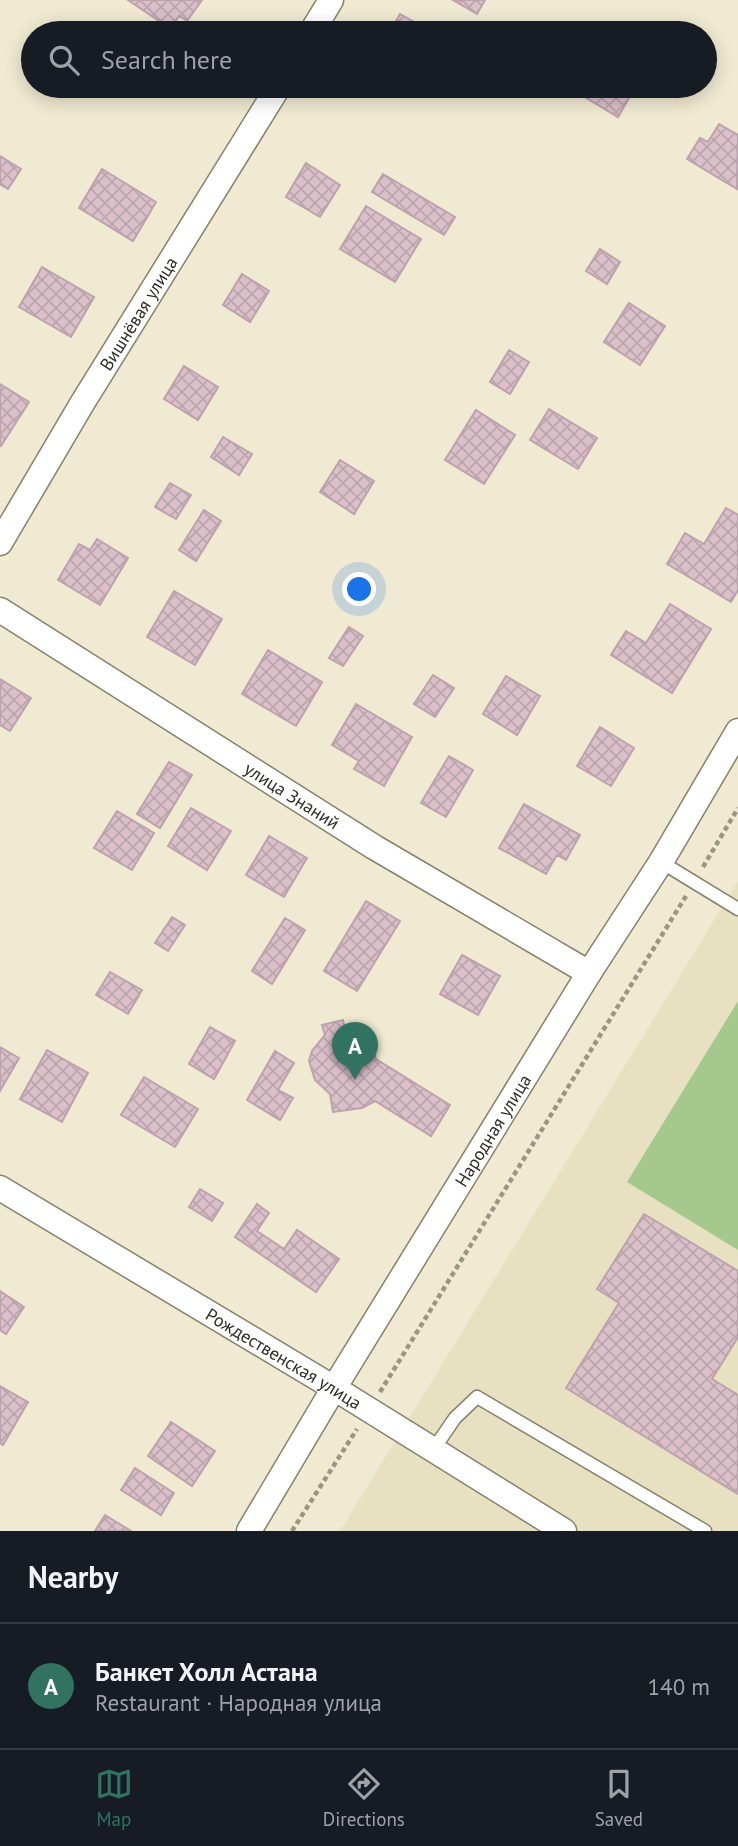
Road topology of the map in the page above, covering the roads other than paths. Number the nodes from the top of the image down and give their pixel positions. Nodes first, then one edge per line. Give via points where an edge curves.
1 (331, 0) edge
2 (318, 21) edge
3 (272, 98) edge
4 (0, 542) edge
5 (0, 610) edge
6 (738, 731) edge
7 (660, 862) junction
8 (738, 909) edge
9 (589, 972) junction
10 (0, 1188) edge
11 (334, 1388) junction
12 (433, 1450) junction
13 (249, 1531) edge
14 (564, 1531) edge
15 (705, 1531) edge

1 - 2 street
3 - 4 street, Вишнёвая улица
5 - 9 street, улица Знаний via 374,847
6 - 7 street, Народная улица
7 - 8 lane
7 - 9 street, Народная улица
9 - 11 street, Народная улица
10 - 11 street, Рождественская улица
11 - 12 street, Рождественская улица
11 - 13 street, Народная улица
12 - 14 street, Рождественская улица
12 - 15 lane via 455,1418 477,1397

